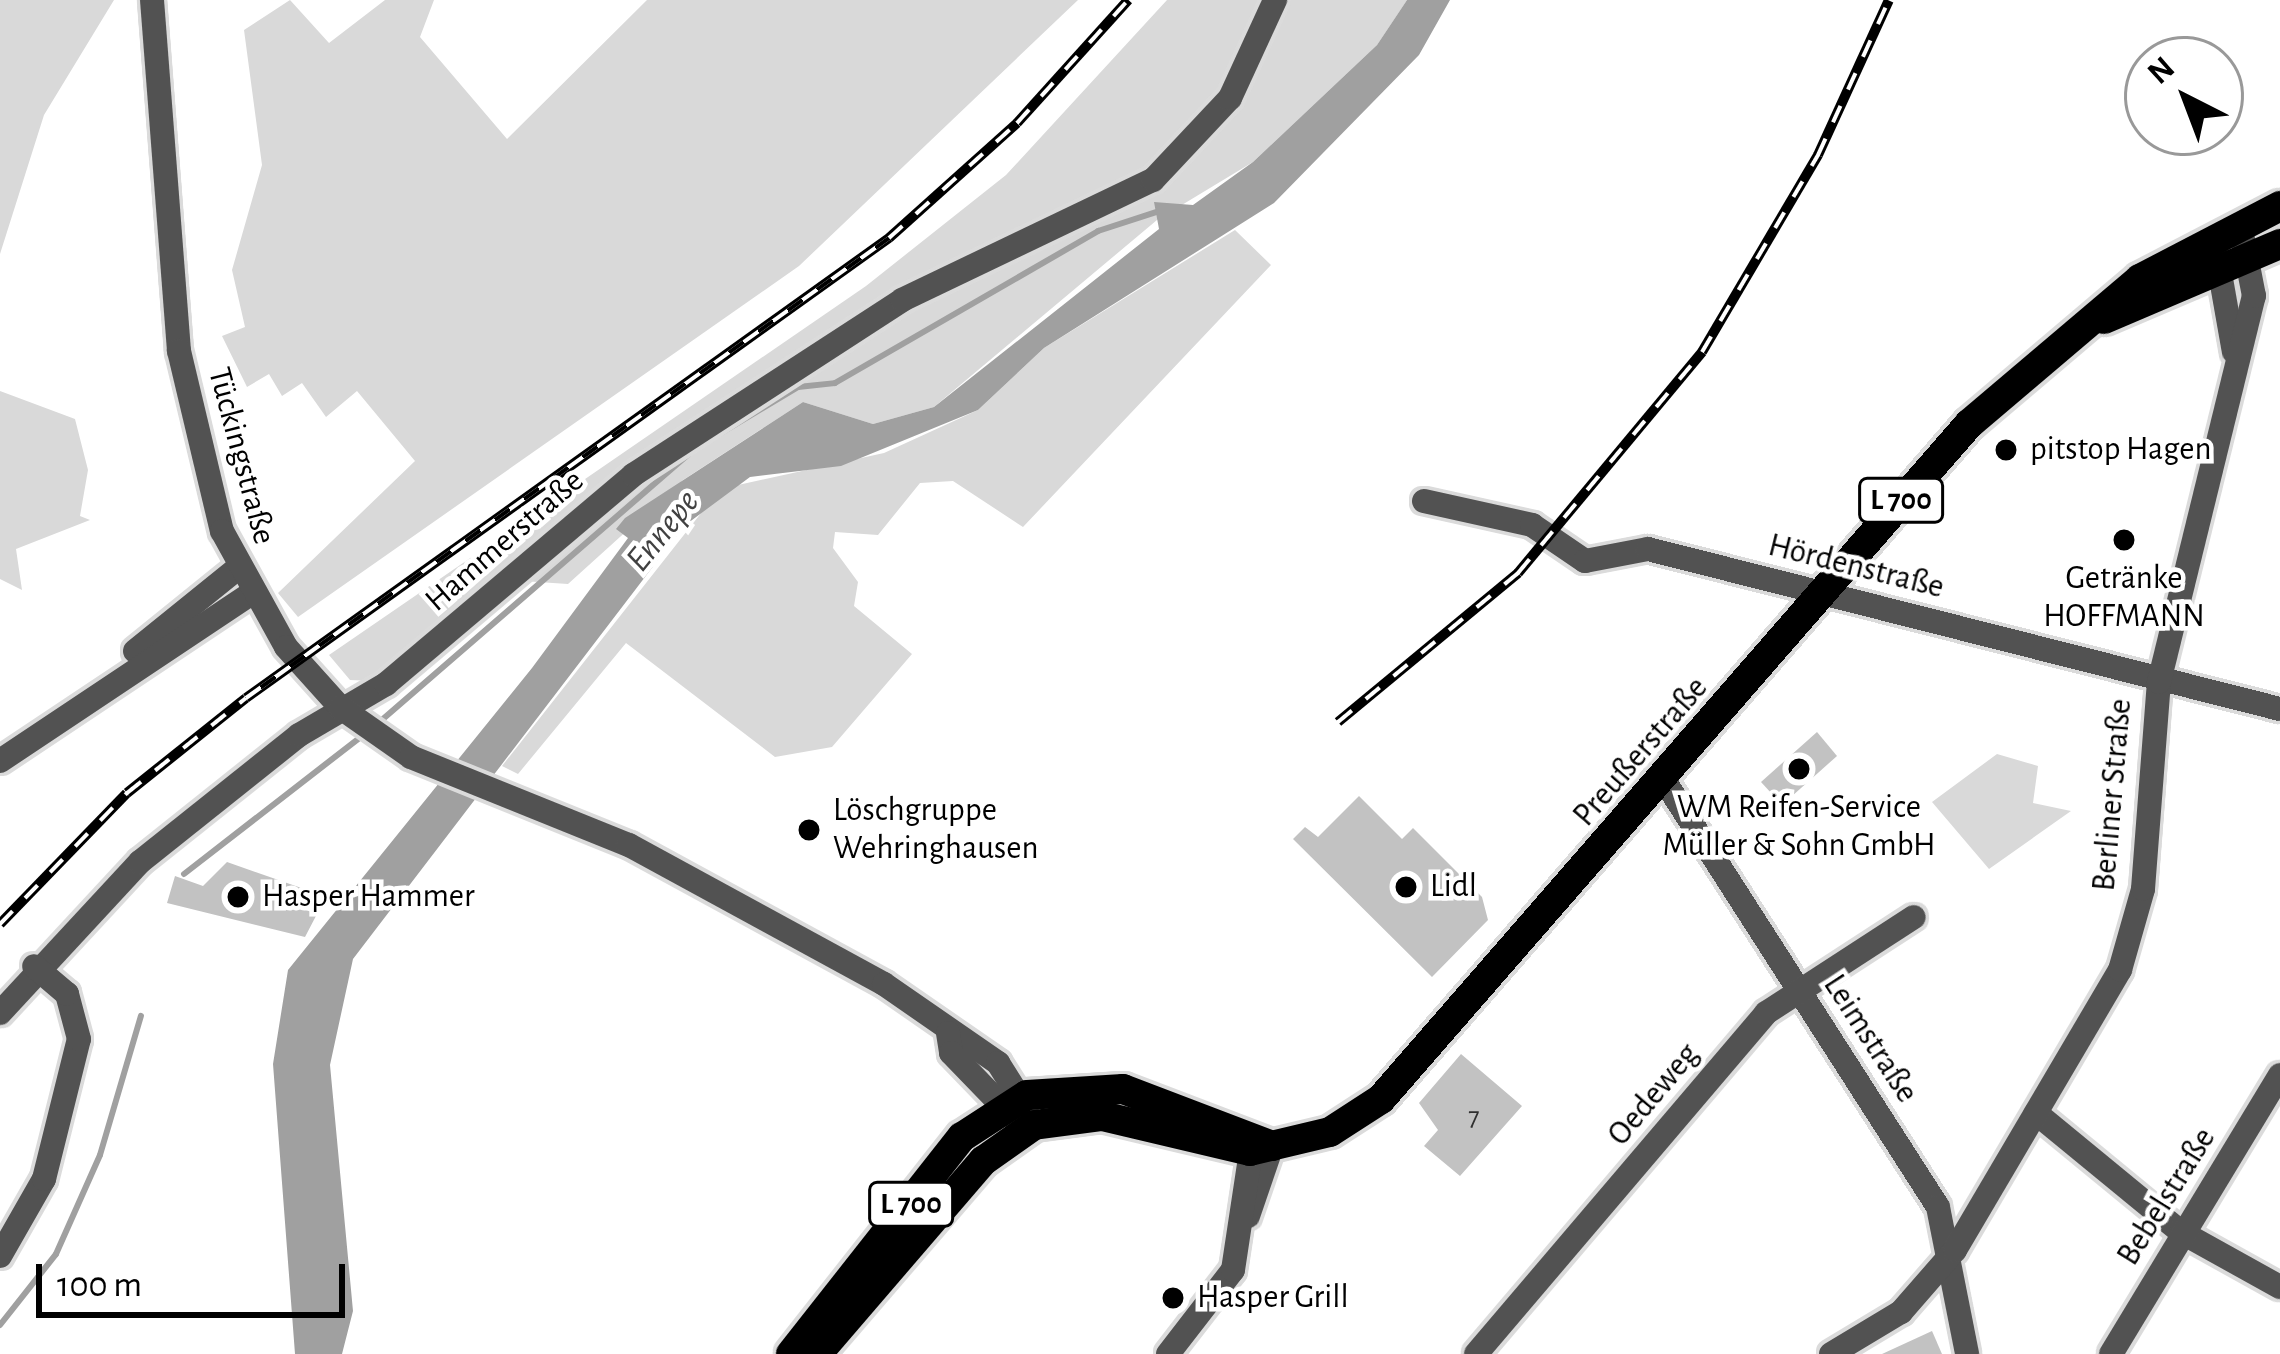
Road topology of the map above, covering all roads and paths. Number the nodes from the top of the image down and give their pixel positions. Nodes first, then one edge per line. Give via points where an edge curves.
1 (152, 0) edge
2 (1275, 0) edge
3 (2280, 206) edge
4 (2228, 236) junction
5 (2267, 253) edge
6 (2220, 276) junction
7 (2098, 321) junction
8 (2236, 360) junction
9 (1424, 501) dead end
10 (238, 568) junction
11 (250, 594) junction
12 (1821, 599) junction
13 (2159, 682) junction
14 (95, 690) junction
15 (2280, 709) edge
16 (349, 714) junction
17 (0, 761) edge
18 (1664, 780) junction
19 (1914, 917) dead end
20 (34, 966) junction
21 (1799, 989) junction
22 (0, 1013) edge
23 (2280, 1075) edge
24 (1019, 1111) junction
25 (2036, 1113) junction
26 (1258, 1144) junction
27 (2181, 1232) junction
28 (1955, 1250) junction
29 (0, 1256) edge
30 (2280, 1287) edge
31 (791, 1354) edge
32 (817, 1354) edge
33 (1168, 1354) edge
34 (1476, 1354) edge
35 (1831, 1354) edge
36 (1967, 1354) edge
37 (2111, 1354) edge

1 - 10 street, Tückingstraße via 176,337
2 - 16 street, Hammerstraße via 1230,98 1154,180 902,300 786,372 633,475
3 - 4 main road, L 700
4 - 5 street
4 - 6 street, Berliner Straße
4 - 7 main road, Preußerstraße / L 700 via 2140,279
5 - 6 main road, L 700
5 - 8 street, Berliner Straße
6 - 7 main road, Preußerstraße / L 700
6 - 8 street, Berliner Straße
7 - 12 main road, Preußerstraße / L 700 via 1969,424
8 - 13 street, Berliner Straße
9 - 12 street, Hördenstraße via 1532,525 1585,561 1648,550
10 - 11 street, Tückingstraße
10 - 14 street via 186,602
11 - 14 street
11 - 16 street, Tückingstraße
12 - 13 street, Hördenstraße via 1873,602
12 - 18 main road, Preußerstraße / L 700
13 - 15 street, Hördenstraße
13 - 25 street, Berliner Straße via 2136,924
14 - 17 street
16 - 20 street, Hammerstraße via 140,862
16 - 24 street, Tückingstraße via 501,801 629,845 751,907 970,1040
18 - 21 street, Leimstraße
18 - 26 main road, Preußerstraße / L 700 via 1404,1078 1330,1132
19 - 21 street, Oedeweg
20 - 22 street, Hammerstraße
20 - 29 street via 67,994 79,1039 44,1179
21 - 28 street, Leimstraße
21 - 34 street, Oedeweg via 1766,1013
23 - 27 street, Bebelstraße
24 - 26 main road via 1123,1089
24 - 31 main road, L 700 via 962,1137
24 - 32 main road, L 700
25 - 27 street
25 - 28 street, Berliner Straße
26 - 33 street via 1233,1270
27 - 30 street
27 - 37 street, Bebelstraße
28 - 35 street, Berliner Straße via 1901,1312
28 - 36 street, Leimstraße

